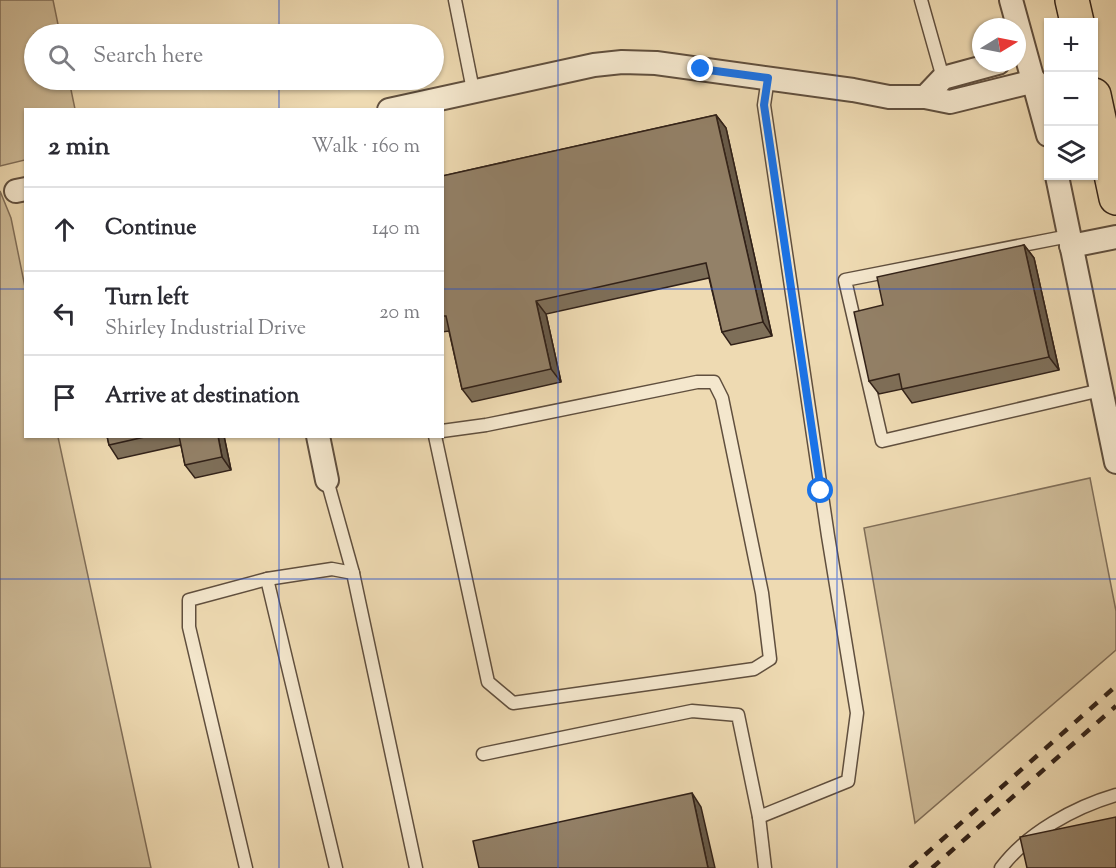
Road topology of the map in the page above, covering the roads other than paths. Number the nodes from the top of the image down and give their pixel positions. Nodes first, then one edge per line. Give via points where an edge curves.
1 (455, 0) edge
2 (921, 0) edge
3 (1011, 0) edge
4 (1072, 0) edge
5 (1014, 18) edge
6 (1076, 18) edge
7 (1026, 64) edge
8 (972, 70) edge
9 (768, 78) junction
10 (943, 78) junction
11 (1035, 81) junction
12 (473, 90) junction
13 (926, 97) junction
14 (397, 108) edge
15 (1098, 114) edge
16 (1046, 126) edge
17 (1058, 180) edge
18 (1116, 198) edge
19 (1116, 237) edge
20 (1070, 241) junction
21 (1101, 390) junction
22 (444, 431) edge
23 (318, 438) edge
24 (435, 438) edge
25 (1116, 462) edge
26 (327, 480) joint
27 (353, 573) junction
28 (267, 579) junction
29 (483, 754) dead end
30 (1116, 795) edge
31 (759, 817) junction
32 (246, 868) edge
33 (336, 868) edge
34 (416, 868) edge
35 (765, 868) edge
36 (1001, 868) edge

1 - 12 lane
2 - 10 lane
3 - 5 street
4 - 6 main road
7 - 11 street
8 - 10 street
9 - 12 street via 621,62
9 - 13 street via 889,97
9 - 31 lane via 764,105 857,713 848,781
10 - 13 street
11 - 13 street via 950,102
11 - 16 street
12 - 14 street
15 - 18 main road
17 - 20 street
19 - 20 street
20 - 21 street
20 - 21 lane via 845,280 882,441
21 - 25 street
22 - 24 lane via 697,382 714,382 722,398 762,593 770,659 754,669 513,704 488,682
23 - 26 street
26 - 27 lane
27 - 28 lane via 332,569
27 - 34 lane
28 - 32 lane via 189,600 189,627
28 - 33 lane
29 - 31 lane via 692,711 738,715
30 - 36 lane via 1094,801 1046,828
31 - 35 lane

